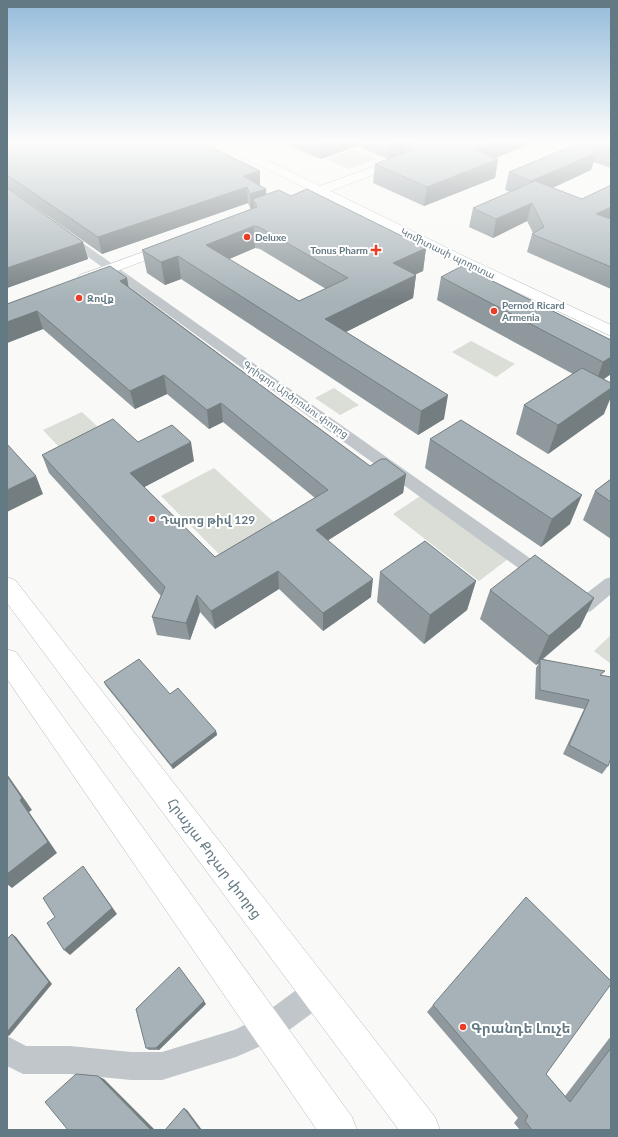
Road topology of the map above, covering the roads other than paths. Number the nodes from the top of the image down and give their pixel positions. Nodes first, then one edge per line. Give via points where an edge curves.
1 (307, 195) edge
2 (330, 195) edge
3 (354, 195) edge
4 (283, 204) edge
5 (414, 223) dead end
6 (58, 230) edge
7 (186, 240) edge
8 (478, 254) dead end
9 (112, 268) junction
10 (70, 284) edge
11 (611, 317) edge
12 (611, 331) edge
13 (611, 584) edge
14 (7, 586) edge
15 (7, 659) edge
16 (317, 992) junction
17 (267, 1029) junction
18 (7, 1050) edge
19 (339, 1130) edge
20 (422, 1130) edge

1 - 4 main road
2 - 12 main road, Կոմիտասի պողոտա
3 - 5 main road, Կոմիտասի պողոտա
6 - 9 street, Գրիգոր Արծրունու փողոց
7 - 9 main road
8 - 11 main road, Կոմիտասի պողոտա
9 - 10 main road
9 - 13 street, Գրիգոր Արծրունու փողոց via 584,606
14 - 16 main road, Հրաչյա Քոչար փողոց
15 - 17 main road
16 - 17 street
16 - 20 main road, Հրաչյա Քոչար փողոց
17 - 18 street via 236,1043 162,1066 131,1066 70,1060 23,1060
17 - 19 main road

